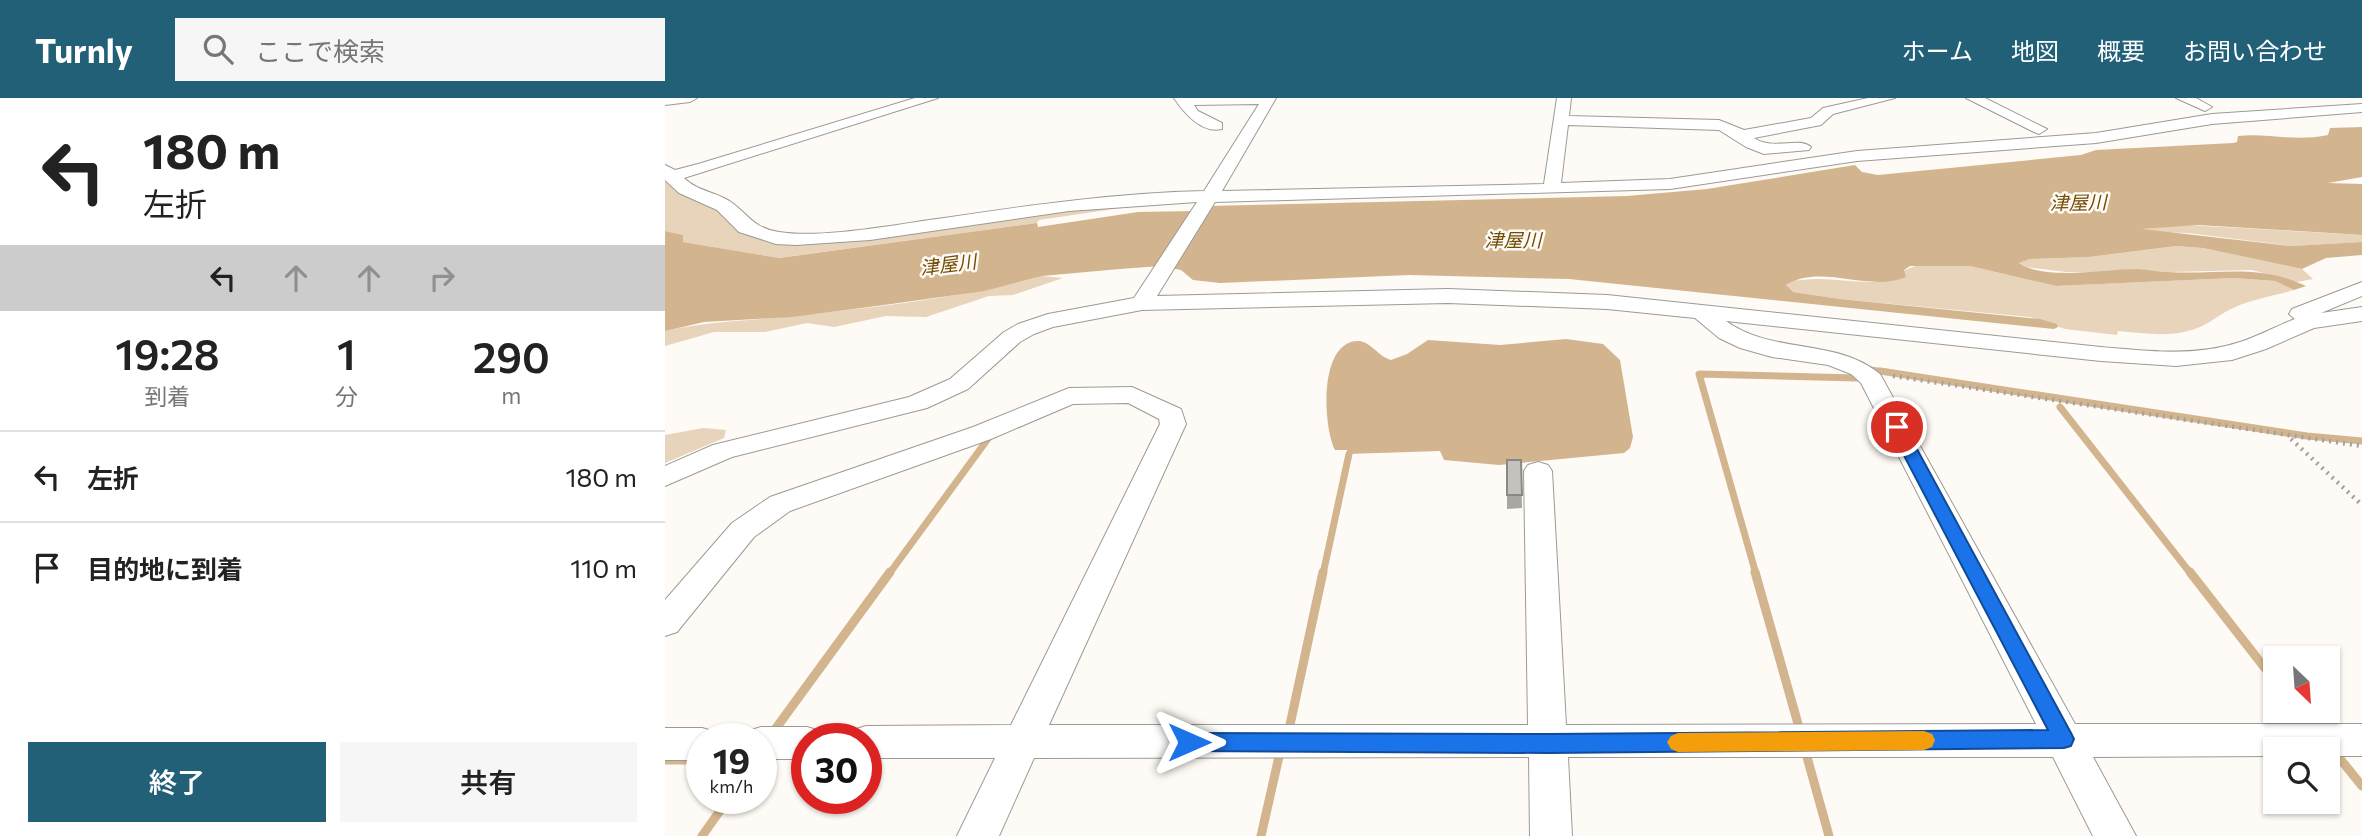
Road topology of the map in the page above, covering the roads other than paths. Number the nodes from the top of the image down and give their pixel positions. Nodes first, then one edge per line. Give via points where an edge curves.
1 (690, 98) edge
2 (931, 98) edge
3 (1269, 98) edge
4 (1564, 98) edge
5 (1888, 98) edge
6 (1973, 98) edge
7 (2183, 98) edge
8 (2335, 98) edge
9 (1183, 100) edge
10 (665, 101) edge
11 (2205, 107) junction
12 (2362, 108) edge
13 (2169, 110) dead end
14 (1563, 120) junction
15 (2066, 125) dead end
16 (1217, 126) dead end
17 (2039, 129) junction
18 (1744, 135) junction
19 (668, 173) edge
20 (1552, 188) junction
21 (1206, 200) junction
22 (1048, 222) dead end
23 (2362, 288) edge
24 (1358, 298) junction
25 (1145, 299) junction
26 (1702, 312) junction
27 (2358, 317) edge
28 (1026, 329) junction
29 (2250, 347) junction
30 (1538, 471) dead end
31 (665, 477) edge
32 (665, 623) edge
33 (2064, 739) junction
34 (2362, 740) edge
35 (1023, 741) junction
36 (882, 742) edge
37 (1548, 743) junction
38 (665, 744) edge
39 (686, 744) edge
40 (978, 836) edge
41 (1551, 836) edge
42 (2115, 836) edge

1 - 10 street
2 - 19 street via 814,132 742,159
3 - 9 street
3 - 21 street
4 - 14 street
5 - 18 street via 1828,111 1816,122
6 - 17 street
7 - 11 street
8 - 11 street
9 - 16 street via 1193,114
11 - 13 street
12 - 20 street via 2189,121 2097,138 1845,157 1670,184
14 - 18 street via 1719,125 1736,128
14 - 20 street
15 - 17 street
17 - 18 street via 1776,150 1750,143
19 - 21 street via 685,189 724,206 746,228 775,238 870,234 1098,201
20 - 21 street
21 - 22 street
21 - 25 street
23 - 29 street via 2279,322
24 - 25 street
24 - 26 street via 1607,302
24 - 28 street via 1233,306
25 - 28 street
26 - 29 street via 2146,358 2213,358
26 - 33 street via 1723,332 1759,347 1822,355 1867,375
27 - 29 street via 2314,321
28 - 31 street via 959,384 919,403 723,451
30 - 37 street
32 - 35 street via 738,535 780,504 982,433 1069,396 1132,395 1172,415 1173,425
33 - 34 street
33 - 37 street
33 - 42 street
35 - 36 street
35 - 37 street
35 - 40 street
37 - 41 street
38 - 39 street

